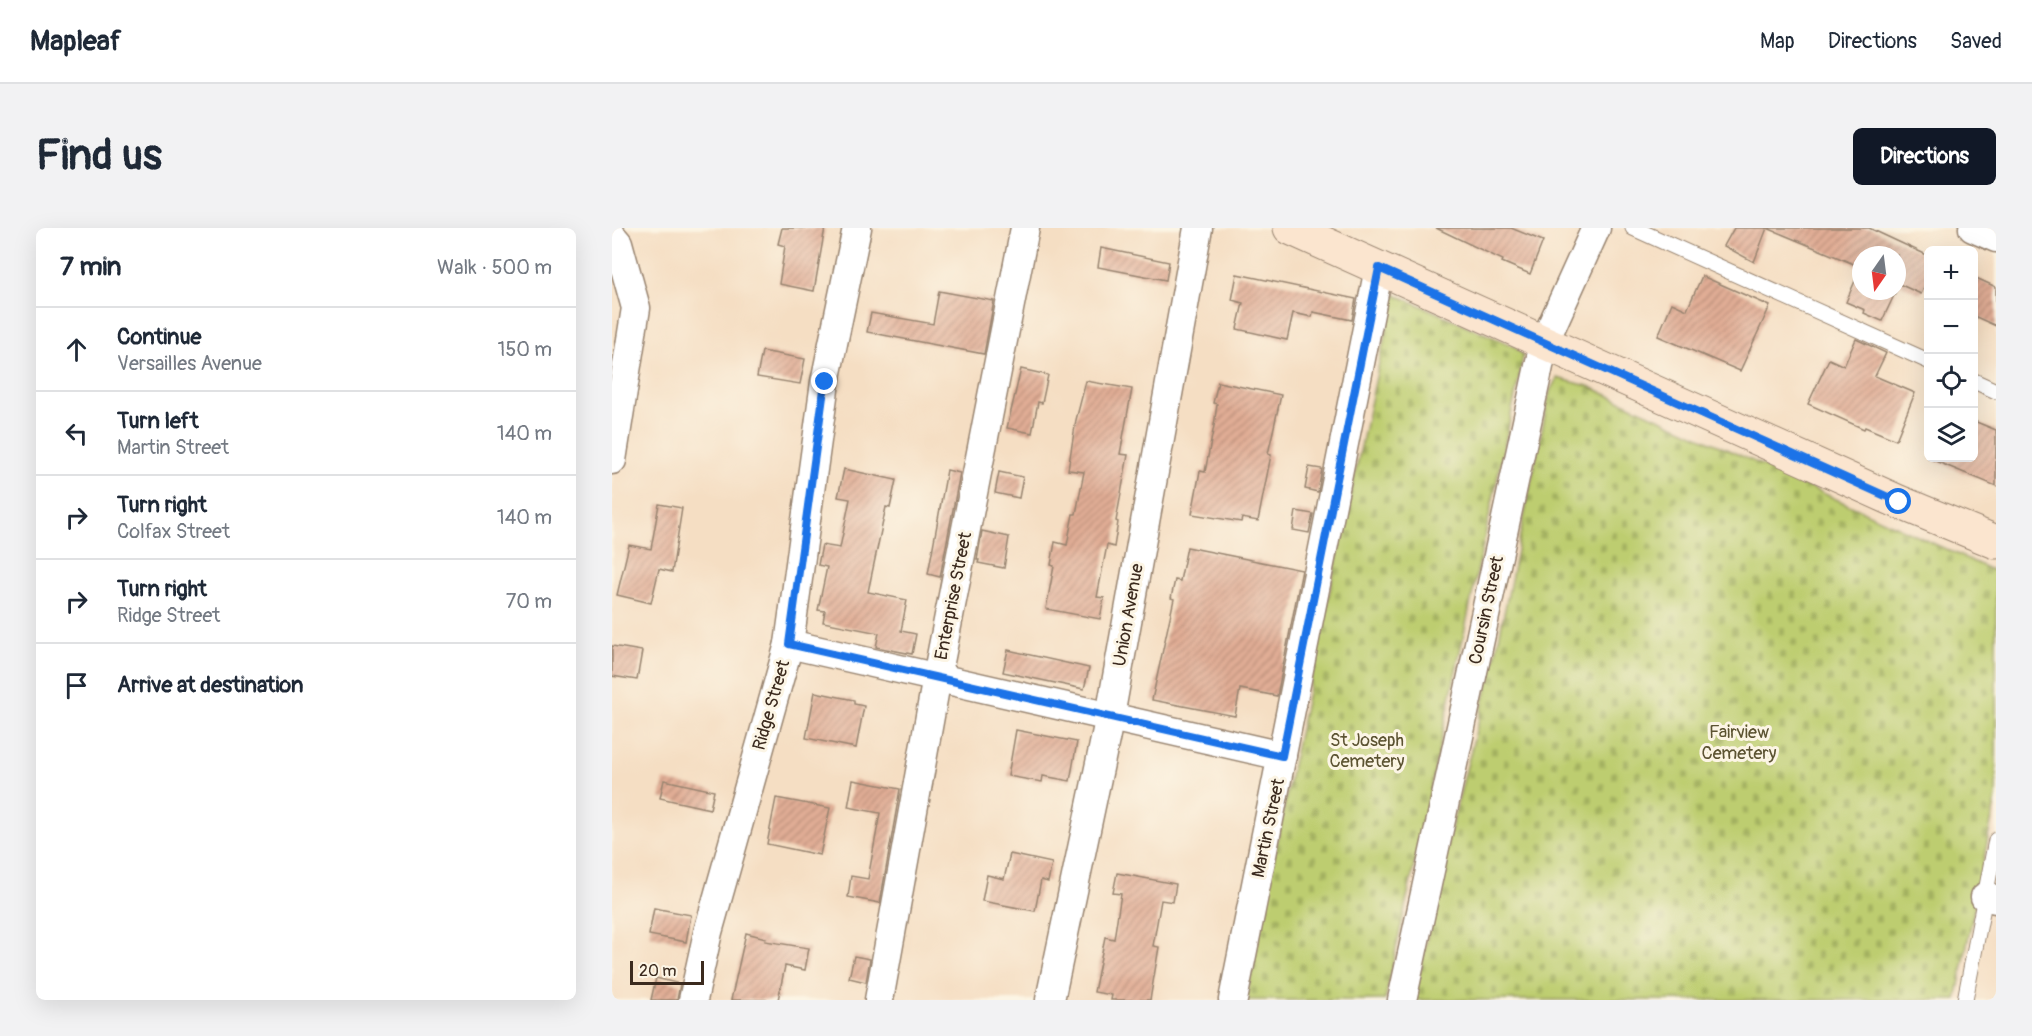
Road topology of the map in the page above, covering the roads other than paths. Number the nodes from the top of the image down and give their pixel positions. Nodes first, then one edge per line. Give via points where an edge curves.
1 (857, 228) edge
2 (1025, 228) edge
3 (1198, 228) edge
4 (1290, 228) edge
5 (1596, 228) edge
6 (1633, 228) edge
7 (1973, 228) edge
8 (612, 236) edge
9 (1996, 238) edge
10 (1379, 268) junction
11 (1544, 343) junction
12 (1924, 359) edge
13 (1978, 383) edge
14 (1996, 391) edge
15 (612, 460) edge
16 (1996, 542) edge
17 (789, 644) junction
18 (937, 677) junction
19 (1110, 716) junction
20 (1282, 756) junction
21 (1996, 840) edge
22 (1990, 898) edge
23 (693, 1000) edge
24 (879, 1000) edge
25 (1050, 1000) edge
26 (1233, 1000) edge
27 (1402, 1000) edge
28 (1965, 1000) edge

1 - 17 street, Ridge Street via 825,382
2 - 18 street, Enterprise Street
3 - 19 street, Union Avenue
4 - 10 street
5 - 11 street, Coursin Street
6 - 12 lane
7 - 9 street
8 - 15 street via 618,243 636,308
10 - 11 street
10 - 20 street, Martin Street
11 - 16 street
11 - 27 street, Coursin Street
13 - 14 lane
17 - 18 street
17 - 23 street, Ridge Street via 708,932
18 - 19 street
18 - 24 street, Enterprise Street
19 - 20 street
19 - 25 street, Union Avenue
20 - 26 street, Martin Street
21 - 22 lane
22 - 28 lane

